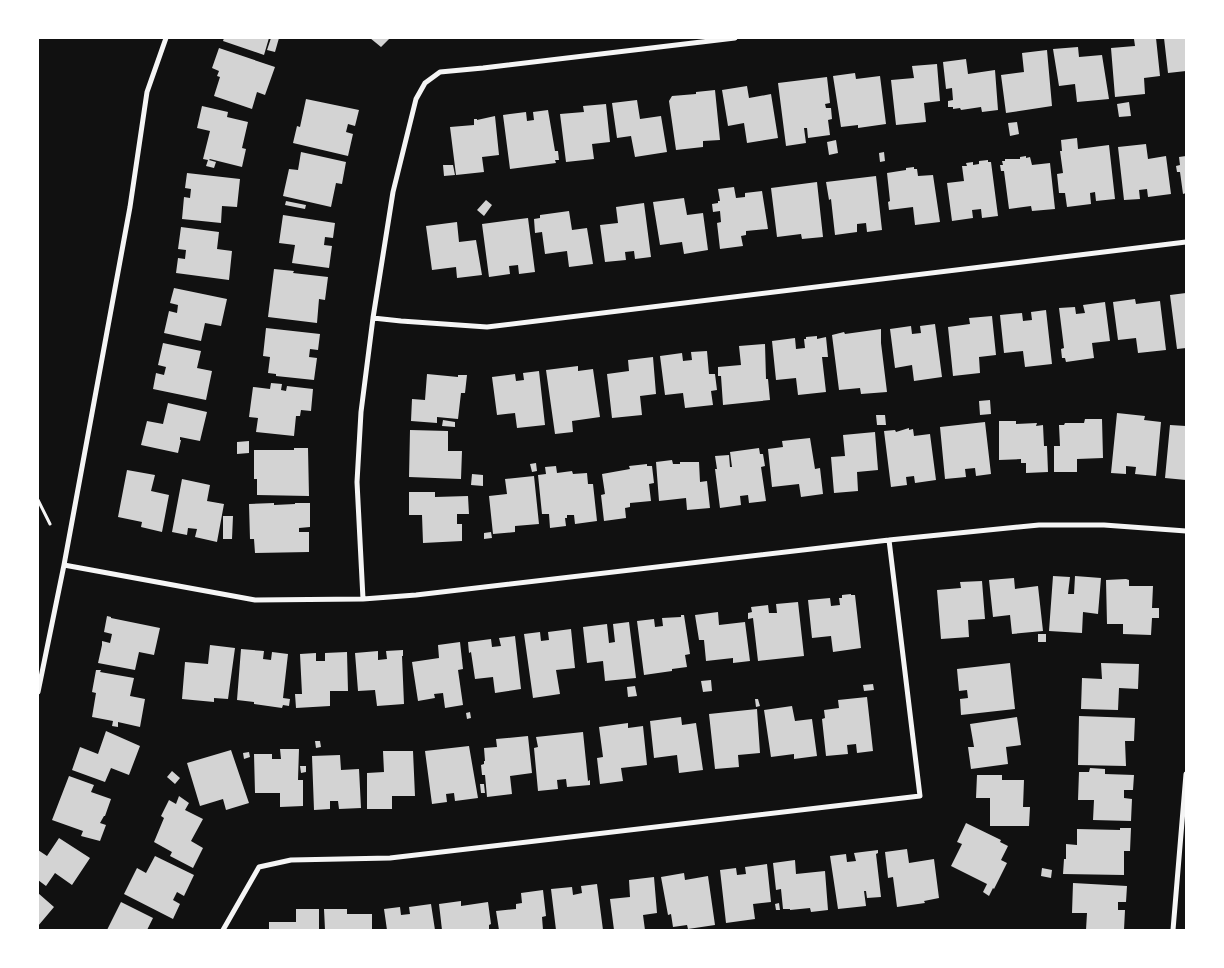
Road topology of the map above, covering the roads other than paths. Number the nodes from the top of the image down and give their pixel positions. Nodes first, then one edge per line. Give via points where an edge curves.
1 (166, 38) edge
2 (735, 38) edge
3 (1186, 242) edge
4 (374, 318) junction
5 (1186, 531) edge
6 (889, 540) junction
7 (64, 565) junction
8 (363, 599) junction
9 (38, 692) edge
10 (1186, 774) edge
11 (1185, 815) edge
12 (223, 930) edge
13 (1173, 930) edge

1 - 7 street via 146,92 130,207
2 - 4 street via 440,72 425,82 416,99 393,192
3 - 4 street via 487,327
4 - 8 street via 361,412 357,482
5 - 6 street via 1104,525 1039,525
6 - 8 street
6 - 12 street via 920,796 390,858 291,860 259,867
7 - 8 street via 255,600
7 - 9 street
10 - 11 street
11 - 13 street

